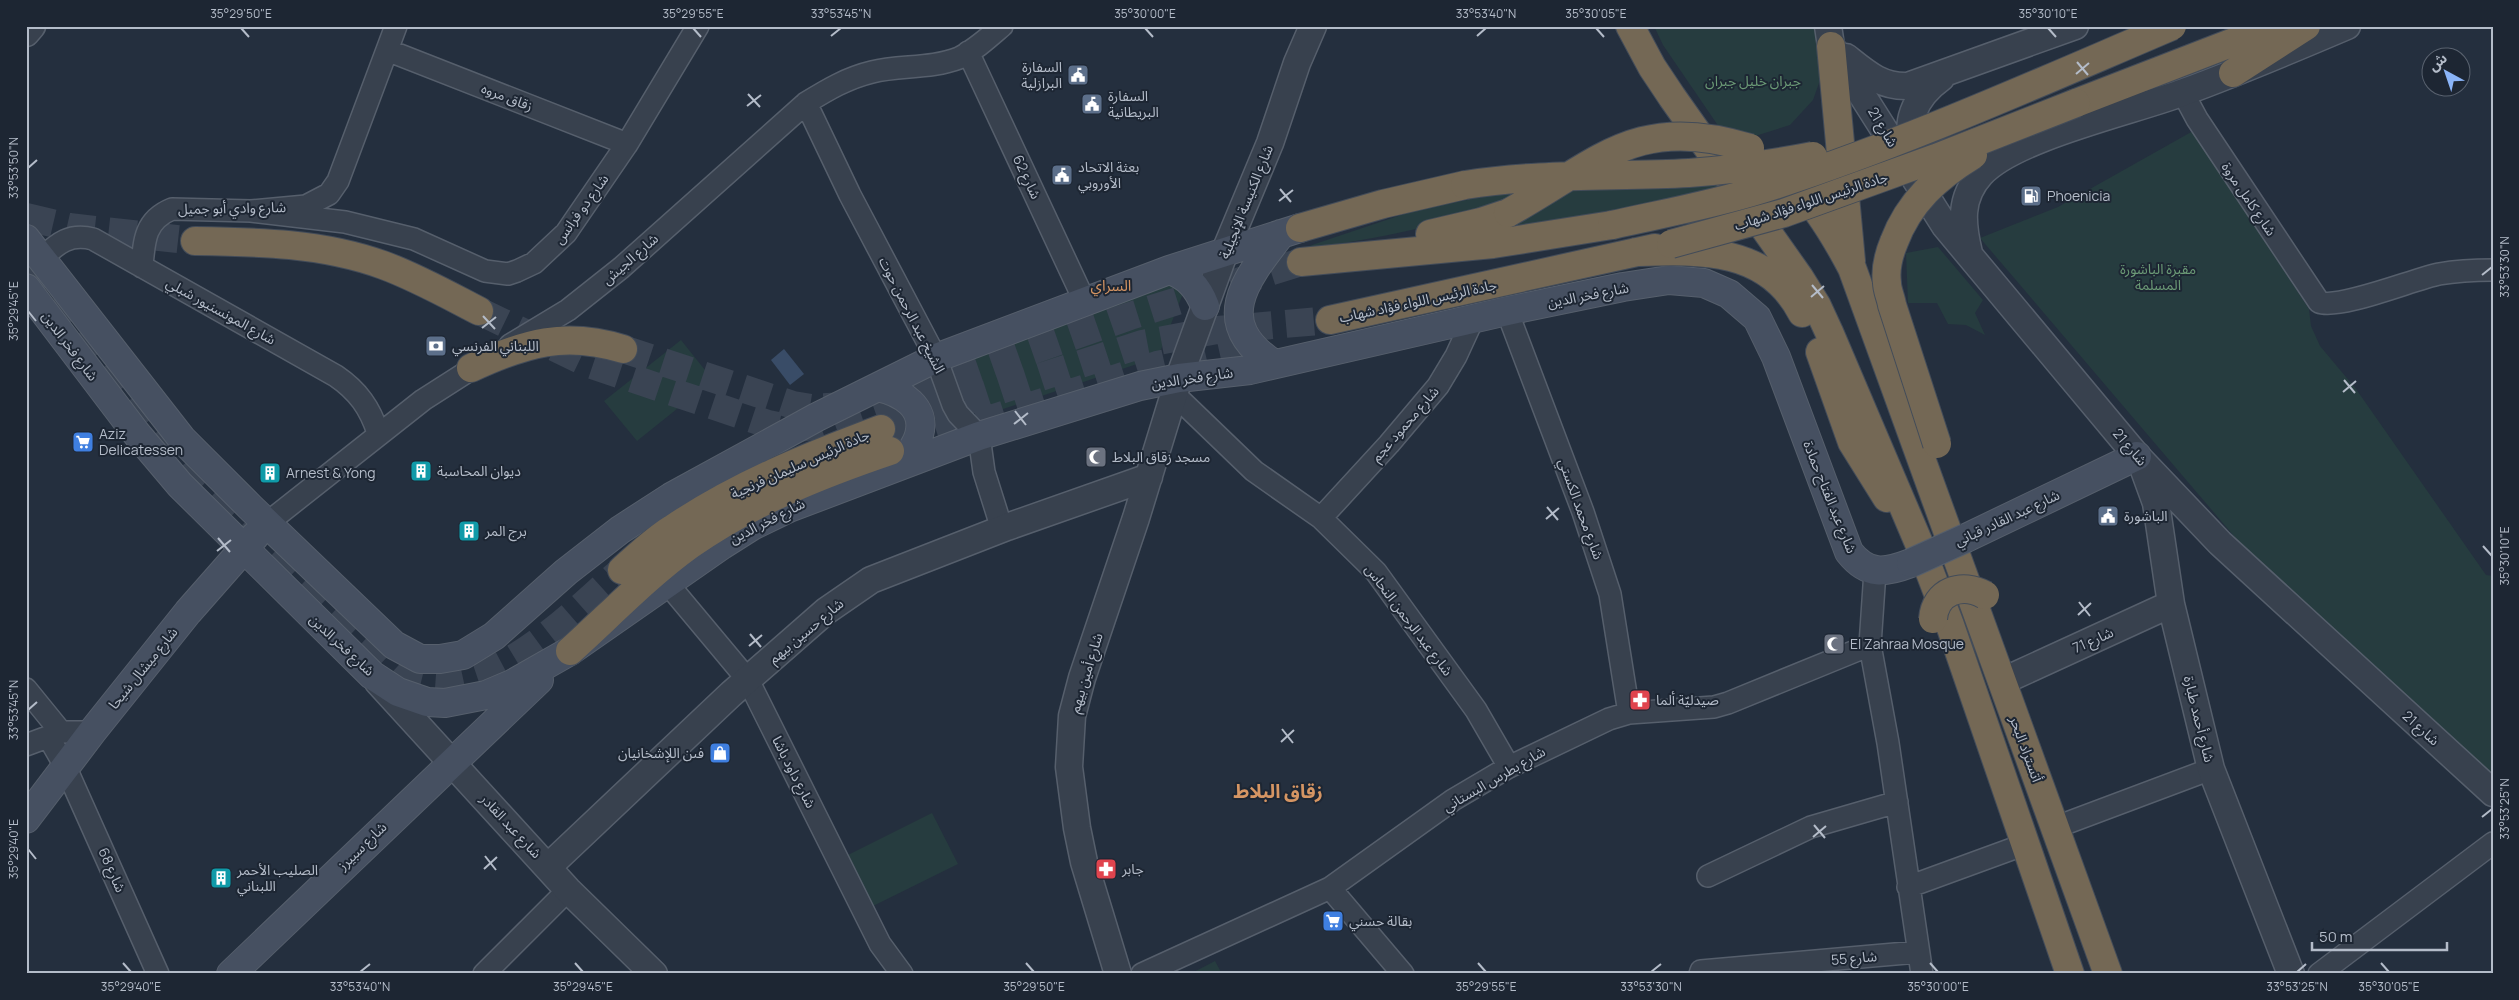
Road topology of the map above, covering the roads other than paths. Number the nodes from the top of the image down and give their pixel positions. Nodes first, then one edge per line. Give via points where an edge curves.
1 (32, 26) edge
2 (396, 26) edge
3 (698, 26) edge
4 (1002, 26) edge
5 (1299, 26) edge
6 (1313, 26) edge
7 (1630, 26) edge
8 (2075, 26) edge
9 (2172, 26) edge
10 (2275, 26) edge
11 (2306, 26) edge
12 (2346, 26) edge
13 (26, 33) edge
14 (1830, 36) edge
15 (387, 50) junction
16 (968, 52) junction
17 (1948, 73) junction
18 (2233, 73) junction
19 (2183, 93) junction
20 (806, 103) junction
21 (2038, 118) junction
22 (1903, 137) junction
23 (627, 144) junction
24 (1981, 174) junction
25 (251, 211) junction
26 (1291, 231) junction
27 (195, 241) tunnel mouth
28 (34, 248) edge
29 (1636, 252) junction
30 (1221, 253) junction
31 (1970, 258) junction
32 (142, 267) junction
33 (1852, 268) junction
34 (1169, 270) junction
35 (2493, 270) edge
36 (1704, 283) joint
37 (26, 288) edge
38 (1085, 302) junction
39 (1205, 306) junction
40 (479, 311) tunnel mouth
41 (1507, 311) junction
42 (1473, 319) junction
43 (1330, 320) tunnel mouth
44 (624, 349) tunnel mouth
45 (936, 358) junction
46 (1274, 364) junction
47 (471, 368) junction
48 (1176, 386) junction
49 (878, 387) junction
50 (378, 433) junction
51 (979, 436) junction
52 (892, 448) junction
53 (2137, 456) junction
54 (1149, 477) junction
55 (1321, 518) junction
56 (266, 524) junction
57 (1002, 529) junction
58 (1960, 533) junction
59 (242, 549) junction
60 (1913, 556) junction
61 (622, 570) tunnel mouth
62 (1875, 571) junction
63 (667, 583) junction
64 (1985, 595) junction
65 (2171, 604) junction
66 (1933, 619) junction
67 (1870, 645) junction
68 (570, 652) junction
69 (372, 675) junction
70 (2014, 676) junction
71 (748, 680) junction
72 (26, 689) edge
73 (1629, 713) junction
74 (92, 732) junction
75 (55, 735) junction
76 (26, 745) edge
77 (452, 762) junction
78 (66, 766) junction
79 (1509, 768) junction
80 (2211, 770) junction
81 (2493, 793) edge
82 (1897, 802) junction
83 (26, 819) edge
84 (2067, 823) junction
85 (2493, 843) edge
86 (2012, 849) junction
87 (549, 866) junction
88 (1708, 876) dead end
89 (1908, 887) junction
90 (1330, 888) junction
91 (568, 890) junction
92 (1918, 952) junction
93 (1700, 973) edge
94 (158, 974) edge
95 (231, 974) edge
96 (484, 974) edge
97 (654, 974) edge
98 (902, 974) edge
99 (1118, 974) edge
100 (1142, 974) edge
101 (1402, 974) edge
102 (1922, 974) edge
103 (2054, 974) edge
104 (2070, 974) edge
105 (2108, 974) edge
106 (2118, 974) edge
107 (2291, 974) edge
108 (2319, 974) edge

1 - 13 street
2 - 15 street, شارع وادي أبو جميل
3 - 23 street, شارع دو فرانس
4 - 16 street, شارع الجيش
5 - 30 street, شارع الكنيسة الإنجيلية
6 - 30 street, شارع الكنيسة الإنجيلية via 1270,143
7 - 60 highway via 1672,97 1817,306
8 - 17 street
9 - 22 highway, جادة الرئيس اللواء فؤاد شهاب, bridge
10 - 21 highway, جادة الرئيس اللواء فؤاد شهاب, bridge
11 - 18 highway
12 - 18 street
14 - 17 street via 1866,74 1890,85 1908,86
14 - 31 street, شارع 21 via 1933,210
14 - 33 highway
15 - 23 street, زقاق مروه
15 - 25 street, شارع وادي أبو جميل via 334,188 322,200 306,206
16 - 20 street, شارع الجيش via 940,64 872,72 835,84
16 - 38 street, شارع 62
17 - 24 street via 1931,85 1916,104 1911,118 1911,140 1921,156 1934,166 1957,175
18 - 19 street
19 - 24 street via 2036,142 1998,161
19 - 35 street, شارع كامل مروة via 2197,119 2320,302 2349,300 2440,274
20 - 45 street, الشيخ عبد الرحمن حوت via 850,195
20 - 47 street, شارع الجيش via 621,268 568,310
21 - 29 highway, جادة الرئيس اللواء فؤاد شهاب, bridge via 1784,213
21 - 58 highway, bridge via 1962,162 1928,187 1906,214 1890,251 1887,284 1937,444
22 - 26 highway, bridge via 1761,166 1689,172 1535,176 1465,185 1383,204
22 - 33 highway, جادة الرئيس اللواء فؤاد شهاب, bridge via 1760,190 1612,225 1493,244 1310,260 1456,229 1508,213 1602,156 1633,142 1669,135 1750,148 1793,181 1841,247
23 - 25 street, شارع دو فرانس via 555,245 534,263 508,274 485,271 414,239 345,222
24 - 31 street via 1971,188 1963,210 1963,228
25 - 32 street, شارع وادي أبو جميل via 172,209 162,213 144,239
26 - 30 main road
26 - 46 main road via 1248,278 1241,293 1238,314 1247,341
27 - 40 highway via 273,242 345,254 383,265
28 - 32 street, شارع المونسنيور شبلي via 83,236
28 - 56 main road via 182,439
29 - 43 highway, جادة الرئيس اللواء فؤاد شهاب
29 - 60 highway via 1686,251 1726,256 1750,262 1768,272 1785,289 1799,306 1825,365 1852,442
30 - 34 main road
30 - 39 street, شارع الكنيسة الإنجيلية
31 - 53 street, شارع 21
32 - 50 street, شارع المونسنيور شبلي via 348,384 367,406
33 - 58 highway
34 - 38 main road
34 - 39 main road via 1192,283
36 - 41 main road, شارع فخر الدين via 1670,280
36 - 62 main road, شارع عبد الفتاح حمادة via 1729,294 1757,318 1776,357 1849,552 1858,563
37 - 59 main road, شارع فخر الدين via 152,452
38 - 45 main road
39 - 48 street, شارع الكنيسة الإنجيلية
41 - 42 main road, شارع فخر الدين
41 - 73 street, شارع محمد الكستي via 1583,512 1610,594
42 - 46 main road, شارع فخر الدين
42 - 55 street, شارع محمود عجم via 1438,386
44 - 47 highway via 597,341 554,341 517,348
45 - 49 main road
45 - 51 street, الشيخ عبد الرحمن حوت via 958,414
46 - 48 main road, شارع فخر الدين
47 - 50 street, شارع الجيش
48 - 51 main road, شارع فخر الدين via 1140,386
48 - 54 street, شارع أمين بيهم
48 - 55 street, شارع عبد الرحمن النحاس via 1254,471
49 - 52 main road via 902,395 918,412 920,420 919,435
49 - 56 main road via 671,497 584,557 484,643 463,655 420,659 402,651
50 - 56 street, شارع الجيش
51 - 52 main road, شارع فخر الدين
51 - 57 street via 984,472
52 - 61 highway, جادة الرئيس سليمان فرنجية via 822,451 736,491 670,530
52 - 63 main road, شارع فخر الدين via 752,526
52 - 68 highway via 785,493 718,527 650,579
53 - 58 main road, شارع عبد القادر قباني
53 - 65 street, شارع أحمد طبارة via 2152,486 2156,503
53 - 81 street, شارع 21 via 2220,542
54 - 57 street, شارع حسين بيهم
54 - 99 street, شارع أمين بيهم via 1082,678 1069,737 1069,767 1081,845
55 - 79 street, شارع عبد الرحمن النحاس via 1376,572 1476,710
56 - 59 main road, شارع ميشال شيحا
57 - 71 street, شارع حسين بيهم via 871,580 826,611
58 - 60 main road, شارع عبد القادر قباني, bridge
58 - 64 highway
58 - 105 highway, أتستراد البحر
59 - 69 main road, شارع فخر الدين
59 - 74 main road, شارع ميشال شيحا
60 - 62 main road, شارع عبد القادر قباني via 1892,570
60 - 66 highway
60 - 104 highway via 1950,625
62 - 67 street
63 - 68 main road, شارع فخر الدين
63 - 71 street, شارع داود باشا
64 - 66 highway, bridge via 1970,588 1950,591 1936,605
64 - 70 highway
65 - 70 street, شارع 71
65 - 80 street, شارع أحمد طبارة
66 - 86 highway
67 - 73 street, شارع بطرس البستاني via 1728,703
67 - 82 street
68 - 69 main road, شارع فخر الدين via 486,695 446,703 412,698
68 - 77 main road
69 - 77 street, شارع عبد القادر
70 - 84 highway
71 - 87 street, شارع حسين بيهم
71 - 98 street, شارع داود باشا via 880,944
72 - 75 street, شارع 68
73 - 79 street, شارع بطرس البستاني via 1609,719
74 - 75 street
74 - 78 main road, شارع ميشال شيحا
75 - 76 street
75 - 78 street, شارع 68
77 - 87 street, شارع عبد القادر
77 - 95 main road, شارع سبيرز
78 - 83 main road, شارع ميشال شيحا
78 - 94 street, شارع 68
79 - 90 street, شارع بطرس البستاني via 1454,800
80 - 84 street
80 - 107 street, شارع أحمد طبارة
82 - 88 street via 1811,826
82 - 89 street
84 - 106 highway
85 - 108 street
86 - 89 street
86 - 103 highway
87 - 91 street, شارع عبد القادر
89 - 92 street
90 - 100 street, شارع بطرس البستاني
90 - 101 street
91 - 96 street
91 - 97 street, شارع عبد القادر
92 - 93 street, شارع 55
92 - 102 street

